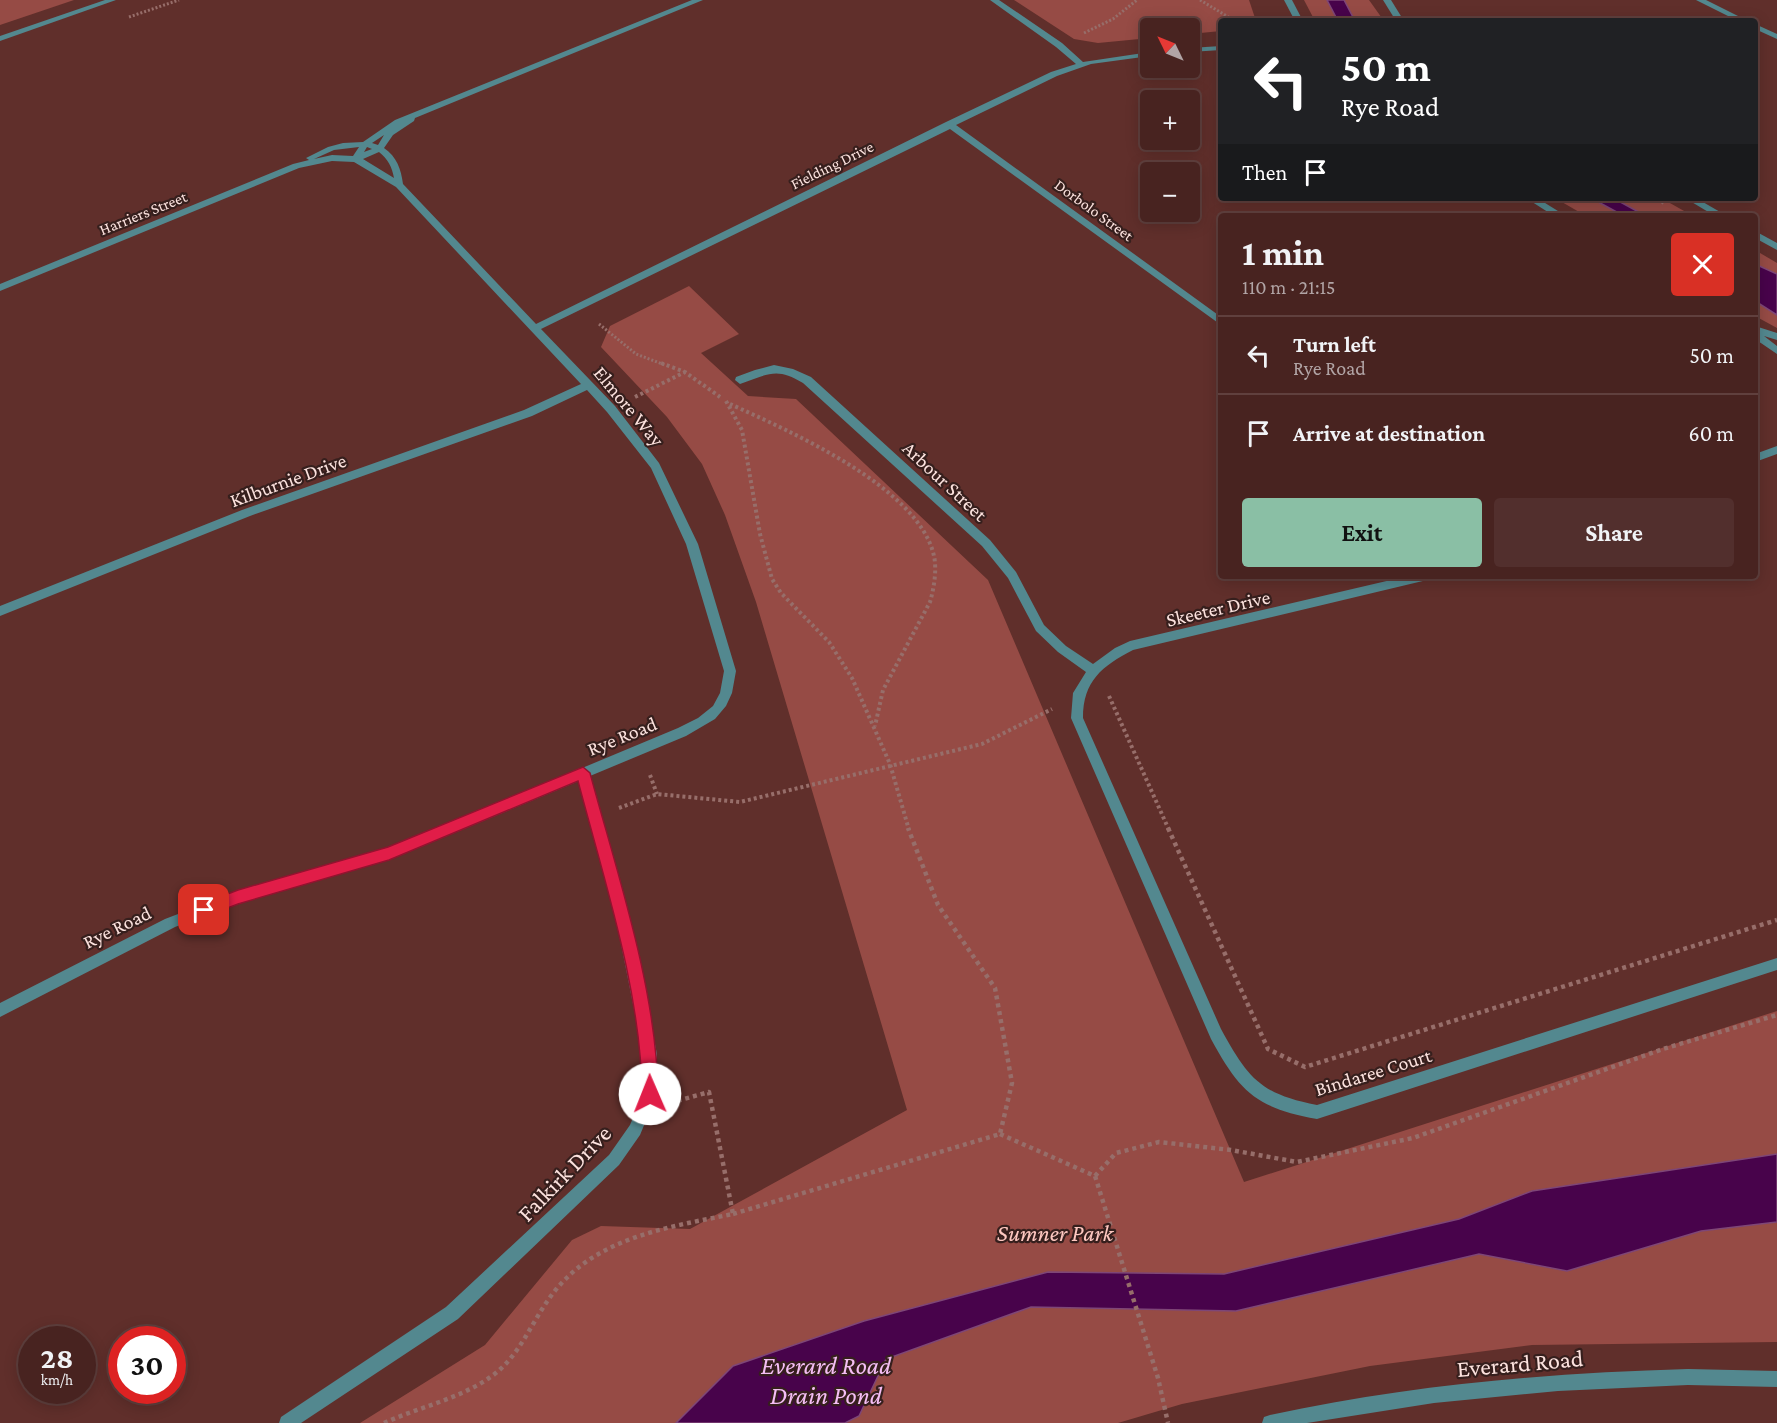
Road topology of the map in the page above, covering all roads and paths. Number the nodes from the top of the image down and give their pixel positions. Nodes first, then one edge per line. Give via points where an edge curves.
1 (112, 0) edge
2 (699, 0) edge
3 (994, 0) edge
4 (1137, 0) edge
5 (1200, 0) edge
6 (1288, 0) edge
7 (1387, 0) edge
8 (1700, 0) edge
9 (1230, 18) edge
10 (1297, 18) edge
11 (1398, 18) edge
12 (1738, 18) edge
13 (1758, 28) edge
14 (1777, 37) edge
15 (0, 39) edge
16 (1059, 45) junction
17 (1218, 48) edge
18 (1200, 50) edge
19 (1140, 56) edge
20 (1082, 65) junction
21 (411, 119) junction
22 (949, 124) junction
23 (364, 145) junction
24 (379, 149) junction
25 (356, 159) junction
26 (296, 166) junction
27 (399, 185) junction
28 (1535, 201) edge
29 (1694, 201) edge
30 (1555, 213) edge
31 (1716, 213) edge
32 (1758, 236) edge
33 (1777, 247) edge
34 (0, 288) edge
35 (580, 307) junction
36 (1218, 319) edge
37 (536, 328) junction
38 (1758, 330) edge
39 (1758, 335) edge
40 (1777, 337) edge
41 (1777, 351) edge
42 (685, 372) junction
43 (740, 380) dead end
44 (588, 385) junction
45 (730, 404) junction
46 (611, 409) junction
47 (1777, 444) edge
48 (1772, 451) edge
49 (1758, 457) edge
50 (1414, 579) edge
51 (0, 611) edge
52 (1094, 671) junction
53 (722, 705) joint
54 (1076, 705) junction
55 (875, 726) junction
56 (890, 764) junction
57 (583, 773) junction
58 (596, 817) junction
59 (1777, 920) edge
60 (1777, 964) edge
61 (0, 1010) edge
62 (1777, 1015) edge
63 (643, 1110) junction
64 (1000, 1134) junction
65 (1095, 1176) junction
66 (733, 1214) junction
67 (1777, 1379) edge
68 (1281, 1422) edge
69 (287, 1423) edge
70 (384, 1423) edge
71 (1168, 1423) edge

1 - 15 street
2 - 21 street, Harriers Street
3 - 16 street
4 - 16 path via 1096,28
5 - 9 path
6 - 10 street
7 - 11 street
8 - 12 street
13 - 14 street
16 - 20 street
17 - 18 street
19 - 20 street, Fielding Drive
20 - 22 street, Fielding Drive via 1054,74
21 - 23 street, Harriers Street via 383,130
21 - 24 street, Harriers Street via 390,134
22 - 35 street, Fielding Drive
22 - 36 street, Dorbolo Street
23 - 24 street, Harriers Street
23 - 25 street, Harriers Street
23 - 26 street, Harriers Street via 333,146
24 - 25 street, Harriers Street
24 - 27 street, Elmore Way via 395,164
25 - 26 street, Harriers Street via 320,159
25 - 27 street, Elmore Way via 380,170
26 - 34 street, Harriers Street
27 - 37 street, Elmore Way
28 - 30 street
29 - 31 street
32 - 33 street
35 - 37 street, Fielding Drive
35 - 42 path via 636,354
37 - 44 street, Elmore Way
38 - 40 street
39 - 41 street
42 - 45 path
42 - 46 path
43 - 52 street, Arbour Street via 770,368 781,368 807,380 986,543 1012,575 1040,628
44 - 46 street, Elmore Way
44 - 51 street, Kilburnie Drive via 528,413 246,513
45 - 55 path via 742,430 772,579 829,642
45 - 55 path via 858,469 915,520 932,542 935,586 925,614 882,692
46 - 53 street, Elmore Way via 655,465 692,544 730,671 729,690
47 - 48 street
48 - 49 street
50 - 52 street, Skeeter Drive via 1130,646 1105,659
52 - 54 street via 1080,688
53 - 57 street, Rye Road via 700,724
54 - 56 path via 1032,717 982,744
54 - 59 path via 1108,695 1268,1049 1305,1066
54 - 60 street, Bindaree Court via 1077,718 1216,1034 1234,1067 1255,1092 1286,1107 1317,1112
55 - 56 path
56 - 58 path via 740,802 657,794
56 - 64 path via 906,823 938,905 995,988 1012,1083
57 - 58 street, Falkirk Drive
57 - 61 street, Rye Road via 389,854 238,897 170,922
58 - 63 street, Falkirk Drive via 625,929 650,1054 650,1094
62 - 65 path via 1663,1049 1413,1138 1297,1162 1159,1143 1116,1153
63 - 66 path via 709,1092
63 - 69 street, Falkirk Drive via 635,1130 614,1160 452,1313
64 - 65 path
64 - 66 path
65 - 71 path via 1158,1378
66 - 70 path via 642,1233 611,1246 555,1291 516,1350 494,1375 471,1389 408,1410
67 - 68 street, Everard Road via 1651,1378 1520,1385 1394,1400

